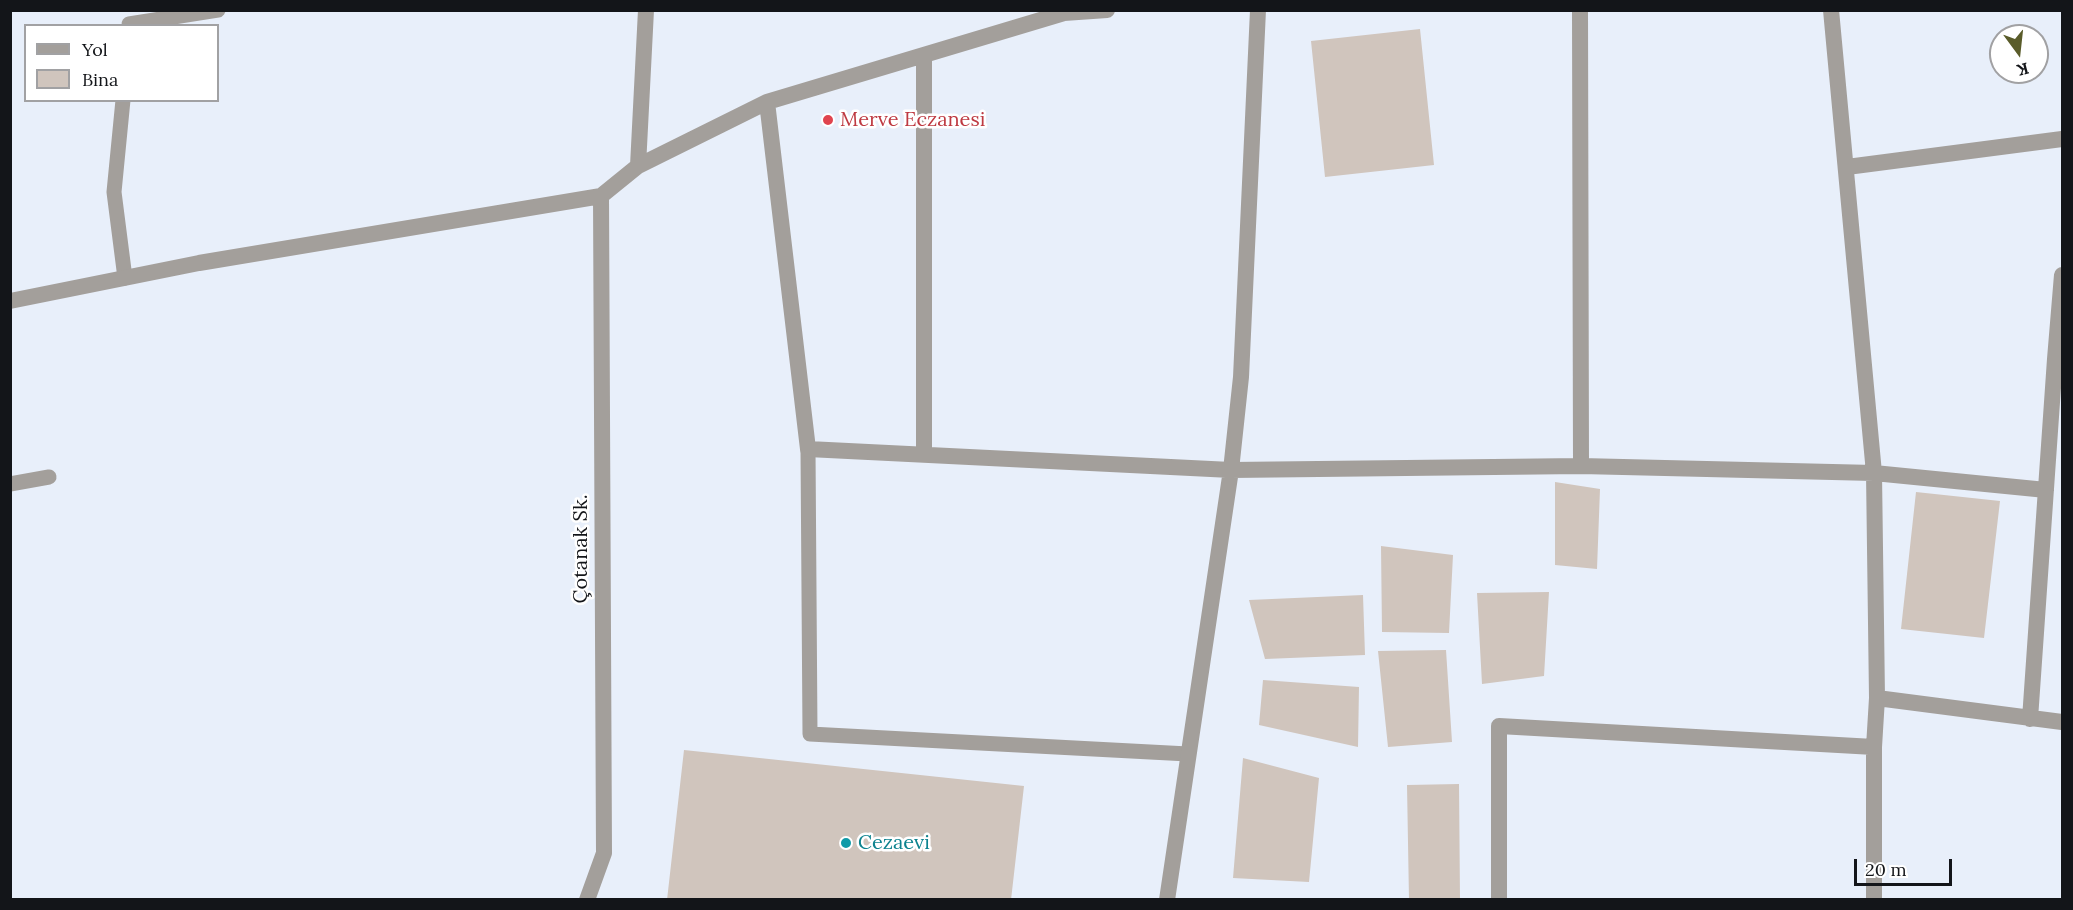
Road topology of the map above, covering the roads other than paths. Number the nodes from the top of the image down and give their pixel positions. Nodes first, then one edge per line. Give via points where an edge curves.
1 (218, 10) edge
2 (646, 10) edge
3 (1107, 10) edge
4 (1258, 10) edge
5 (1580, 10) edge
6 (1831, 10) edge
7 (128, 20) edge
8 (924, 55) junction
9 (123, 102) edge
10 (767, 102) junction
11 (2062, 139) edge
12 (638, 166) junction
13 (1846, 167) junction
14 (601, 196) junction
15 (2062, 275) edge
16 (124, 278) junction
17 (10, 301) edge
18 (2059, 359) edge
19 (808, 449) junction
20 (924, 454) junction
21 (1581, 465) junction
22 (1231, 470) junction
23 (1874, 473) junction
24 (49, 477) dead end
25 (10, 484) edge
26 (2046, 489) junction
27 (1877, 698) junction
28 (2030, 719) junction
29 (2062, 722) edge
30 (1874, 747) junction
31 (1188, 754) junction
32 (586, 900) edge
33 (1167, 900) edge
34 (1499, 900) edge
35 (1874, 900) edge

1 - 7 lane
2 - 12 street
3 - 8 street via 1064,13
4 - 22 street via 1241,377
5 - 21 street
6 - 13 street
8 - 10 street
8 - 20 street
9 - 16 lane via 114,192
10 - 12 street
10 - 19 street
11 - 13 street
12 - 14 street
13 - 23 street
14 - 16 street
14 - 32 street, Çotanak Sk. via 604,853
15 - 18 street
16 - 17 street
18 - 26 street
19 - 20 street
19 - 31 lane via 810,734
20 - 22 street
21 - 22 street
21 - 23 street
22 - 31 street
23 - 26 street
23 - 27 street
24 - 25 lane
26 - 28 street
27 - 28 street
27 - 30 street
28 - 29 street
30 - 34 street via 1499,726
30 - 35 street
31 - 33 street

